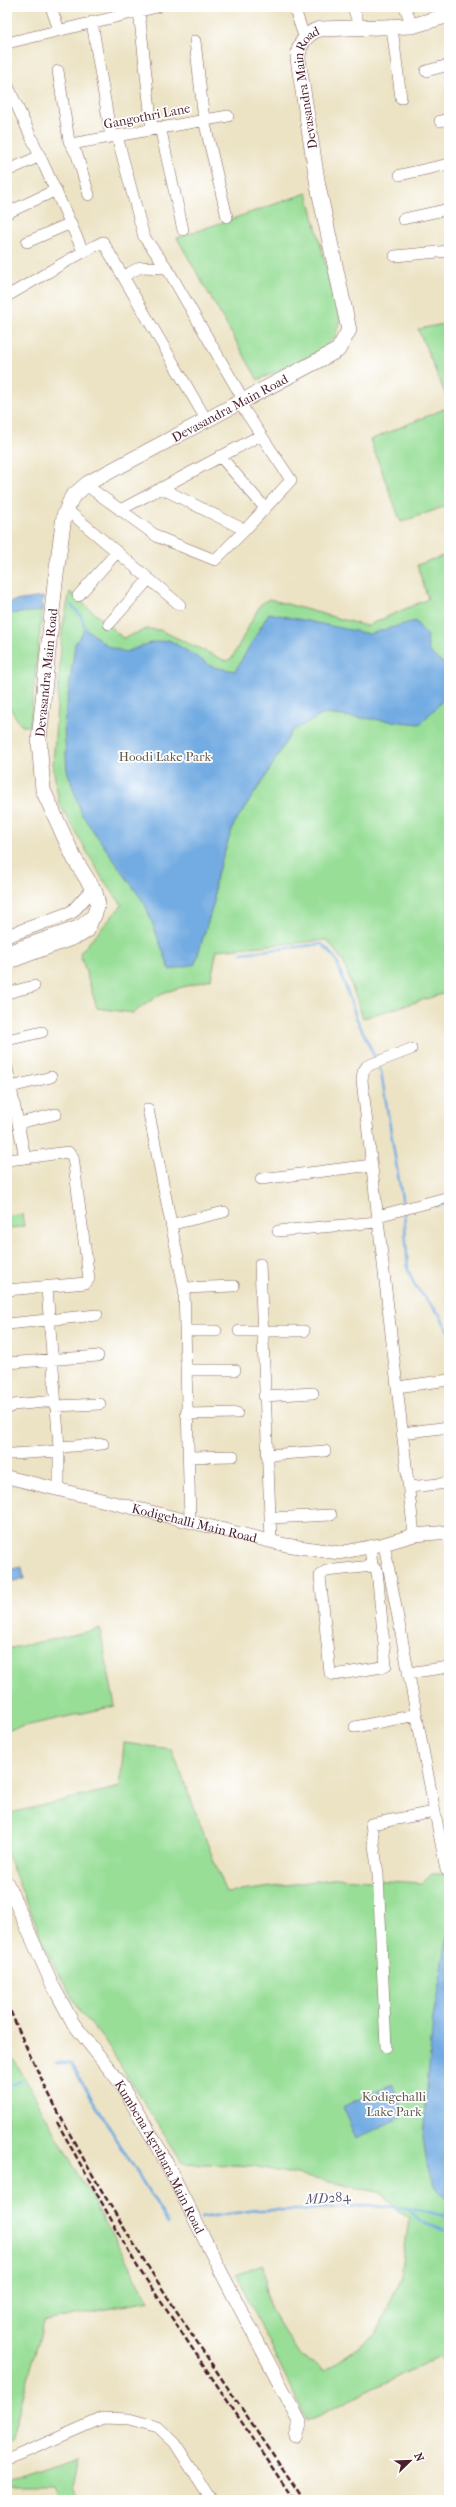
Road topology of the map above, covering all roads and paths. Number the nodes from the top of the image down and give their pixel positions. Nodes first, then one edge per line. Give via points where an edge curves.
1 (51, 7) edge
2 (157, 7) edge
3 (294, 7) edge
4 (353, 7) edge
5 (405, 7) edge
6 (136, 10) edge
7 (449, 15) edge
8 (92, 22) junction
9 (412, 26) junction
10 (392, 28) junction
11 (360, 29) junction
12 (59, 30) junction
13 (305, 39) junction
14 (195, 41) dead end
15 (7, 43) edge
16 (449, 65) edge
17 (58, 70) dead end
18 (426, 71) dead end
19 (7, 84) edge
20 (401, 98) dead end
21 (228, 116) dead end
22 (204, 120) junction
23 (156, 128) junction
24 (114, 137) junction
25 (71, 144) junction
26 (40, 156) junction
27 (449, 164) edge
28 (7, 171) edge
29 (400, 175) dead end
30 (56, 190) junction
31 (89, 195) dead end
32 (449, 210) edge
33 (7, 213) edge
34 (227, 217) dead end
35 (403, 219) dead end
36 (71, 223) junction
37 (182, 230) dead end
38 (26, 242) dead end
39 (83, 251) junction
40 (449, 251) edge
41 (395, 256) dead end
42 (167, 268) junction
43 (129, 272) dead end
44 (7, 296) edge
45 (241, 400) junction
46 (207, 421) junction
47 (262, 435) junction
48 (220, 456) junction
49 (86, 484) junction
50 (161, 488) junction
51 (265, 508) junction
52 (66, 509) junction
53 (120, 510) junction
54 (245, 530) junction
55 (117, 552) junction
56 (149, 579) junction
57 (78, 596) dead end
58 (180, 605) dead end
59 (110, 624) dead end
60 (89, 892) junction
61 (94, 916) junction
62 (7, 936) edge
63 (7, 945) edge
64 (7, 953) edge
65 (7, 963) edge
66 (34, 986) dead end
67 (7, 993) edge
68 (42, 1032) dead end
69 (7, 1040) edge
70 (411, 1049) dead end
71 (7, 1068) edge
72 (51, 1077) dead end
73 (11, 1087) junction
74 (148, 1109) dead end
75 (56, 1114) dead end
76 (19, 1122) junction
77 (25, 1158) junction
78 (7, 1160) edge
79 (372, 1165) junction
80 (260, 1179) dead end
81 (449, 1197) edge
82 (224, 1212) dead end
83 (378, 1219) junction
84 (173, 1224) junction
85 (278, 1231) dead end
86 (260, 1264) dead end
87 (234, 1286) dead end
88 (47, 1288) junction
89 (184, 1288) junction
90 (7, 1290) edge
91 (97, 1315) dead end
92 (48, 1320) junction
93 (7, 1324) edge
94 (185, 1331) junction
95 (216, 1331) dead end
96 (239, 1331) dead end
97 (262, 1331) junction
98 (304, 1331) dead end
99 (98, 1356) dead end
100 (52, 1359) junction
101 (7, 1363) edge
102 (186, 1370) junction
103 (234, 1370) dead end
104 (449, 1380) edge
105 (397, 1387) junction
106 (313, 1393) dead end
107 (264, 1396) junction
108 (55, 1404) junction
109 (100, 1404) dead end
110 (7, 1409) edge
111 (237, 1413) dead end
112 (186, 1414) junction
113 (449, 1427) edge
114 (402, 1433) junction
115 (103, 1444) dead end
116 (59, 1449) junction
117 (325, 1451) dead end
118 (12, 1454) dead end
119 (267, 1455) junction
120 (233, 1456) dead end
121 (188, 1457) junction
122 (7, 1477) edge
123 (449, 1483) edge
124 (409, 1488) junction
125 (58, 1489) junction
126 (331, 1515) dead end
127 (270, 1518) junction
128 (190, 1520) junction
129 (449, 1532) edge
130 (414, 1535) junction
131 (271, 1541) junction
132 (384, 1544) junction
133 (370, 1547) junction
134 (372, 1566) junction
135 (449, 1667) edge
136 (408, 1673) junction
137 (416, 1715) junction
138 (355, 1727) dead end
139 (434, 1812) junction
140 (446, 1870) dead end
141 (7, 1883) edge
142 (386, 2047) dead end
143 (295, 2436) dead end
144 (7, 2460) edge
145 (211, 2500) edge

1 - 12 street
2 - 6 street
3 - 13 street
4 - 11 street
5 - 9 street
6 - 8 street
6 - 23 street
7 - 9 main road, Devasandra Main Road
8 - 12 street
8 - 24 street
9 - 10 main road, Devasandra Main Road
10 - 11 main road, Devasandra Main Road
10 - 20 street
11 - 13 main road, Devasandra Main Road via 320,29
12 - 15 street
13 - 45 main road, Devasandra Main Road via 299,49 298,60 318,186 349,330 338,350
14 - 22 street
16 - 18 street
17 - 25 street
19 - 26 street
21 - 22 street, Gangothri Lane
22 - 23 street, Gangothri Lane
22 - 34 street
23 - 24 street, Gangothri Lane
23 - 37 street
24 - 25 street, Gangothri Lane
24 - 42 street via 144,237
25 - 31 street
26 - 28 street
26 - 30 street
27 - 29 street
30 - 33 street
30 - 36 street
32 - 35 street
36 - 38 street
36 - 39 street
39 - 44 street
39 - 46 street via 103,242
40 - 41 street
42 - 43 street via 141,267
42 - 45 street
45 - 46 main road, Devasandra Main Road
45 - 47 street
46 - 49 main road, Devasandra Main Road
47 - 48 street
47 - 51 street via 291,480
48 - 50 street
48 - 51 street
49 - 52 main road, Devasandra Main Road via 72,497
49 - 53 street
50 - 53 street
50 - 54 street
51 - 54 street
52 - 55 street
52 - 60 main road, Devasandra Main Road via 55,583 40,725 40,768 43,790 51,812
53 - 54 street via 158,537 215,560
55 - 56 street
55 - 57 street
56 - 58 street
56 - 59 street
60 - 61 main road, Devasandra Main Road via 95,892 98,904
60 - 62 street via 72,912
60 - 63 main road via 80,916
61 - 64 main road via 81,927
61 - 65 street via 88,931 80,936
66 - 67 street
68 - 69 street
70 - 79 street via 370,1064 363,1072
71 - 73 street
72 - 73 street
73 - 76 street
74 - 84 street
75 - 76 street
76 - 77 street
77 - 78 street
77 - 88 street via 68,1152 73,1157 88,1282
79 - 80 street
79 - 83 street
81 - 83 street via 393,1212
82 - 84 street
83 - 85 street
83 - 105 street
84 - 89 street
86 - 97 street
87 - 89 street
88 - 90 street
88 - 92 street
89 - 94 street
91 - 92 street
92 - 93 street
92 - 100 street
94 - 95 street
94 - 102 street
96 - 97 street
97 - 98 street
97 - 107 street
99 - 100 street
100 - 101 street
100 - 108 street
102 - 103 street
102 - 112 street
104 - 105 street
105 - 114 street
106 - 107 street
107 - 119 street
108 - 109 street
108 - 110 street via 13,1405
108 - 116 street
111 - 112 street
112 - 121 street
113 - 114 street
114 - 124 street
115 - 116 street
116 - 118 street
116 - 125 street
117 - 119 street
119 - 127 street
120 - 121 street
121 - 128 street
122 - 125 street, Kodigehalli Main Road
123 - 124 street
124 - 130 street
125 - 128 street, Kodigehalli Main Road
126 - 127 street
127 - 131 street
128 - 131 street, Kodigehalli Main Road
129 - 130 street, Kodigehalli Main Road
130 - 132 street, Kodigehalli Main Road
131 - 133 street, Kodigehalli Main Road via 339,1553
132 - 133 street, Kodigehalli Main Road
132 - 136 street
133 - 134 street
134 - 134 street via 377,1570 386,1665 334,1675 330,1673 320,1576 326,1571
135 - 136 street
136 - 137 street
137 - 138 street
137 - 139 street
139 - 140 street
139 - 142 street via 371,1824 378,1874
141 - 143 street, Kumbena Agrahara Main Road via 53,1986 73,2023 118,2080 160,2150 300,2422
144 - 145 street via 103,2418 129,2419 158,2427 175,2443

